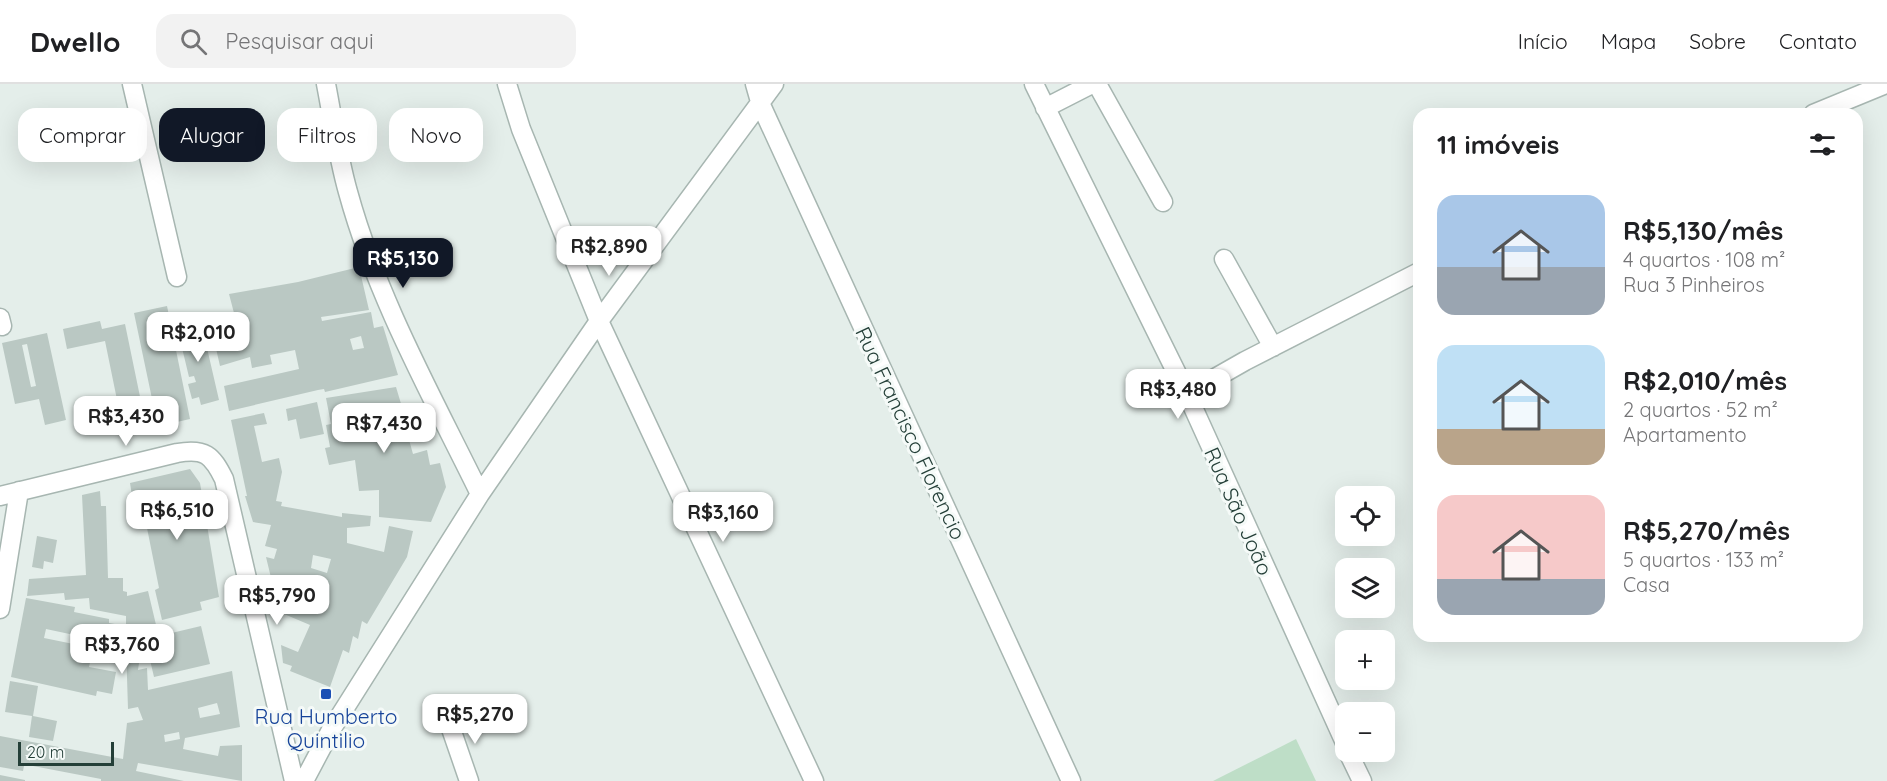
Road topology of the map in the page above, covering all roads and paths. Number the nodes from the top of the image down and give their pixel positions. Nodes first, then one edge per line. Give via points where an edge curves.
1 (132, 84) edge
2 (326, 84) edge
3 (507, 84) edge
4 (755, 84) edge
5 (774, 84) edge
6 (1034, 84) edge
7 (1092, 84) edge
8 (1097, 84) edge
9 (1886, 84) edge
10 (760, 105) junction
11 (1046, 108) junction
12 (1828, 108) edge
13 (1163, 202) dead end
14 (1224, 259) dead end
15 (1413, 275) edge
16 (177, 277) dead end
17 (598, 321) junction
18 (1273, 347) junction
19 (1187, 394) junction
20 (19, 491) junction
21 (480, 494) junction
22 (0, 496) edge
23 (0, 609) edge
24 (448, 720) dead end
25 (1335, 721) edge
26 (1353, 762) edge
27 (294, 781) edge
28 (304, 781) edge
29 (469, 781) edge
30 (814, 781) edge
31 (1071, 781) edge
32 (1362, 781) edge

1 - 16 street
2 - 21 street via 348,191 369,256 408,348
3 - 17 street via 521,129
4 - 10 street, Rua Francisco Florencio
5 - 10 street
6 - 11 street, Rua São João
7 - 11 street
8 - 13 street
9 - 12 street
10 - 17 street
10 - 31 street, Rua Francisco Florencio
11 - 19 street, Rua São João
14 - 18 street
15 - 18 street
17 - 21 street
17 - 30 street
18 - 19 street
19 - 25 street, Rua São João
20 - 22 street
20 - 23 street
20 - 27 street via 194,450 208,454 224,479
21 - 28 street via 331,730
24 - 29 street
26 - 32 street

